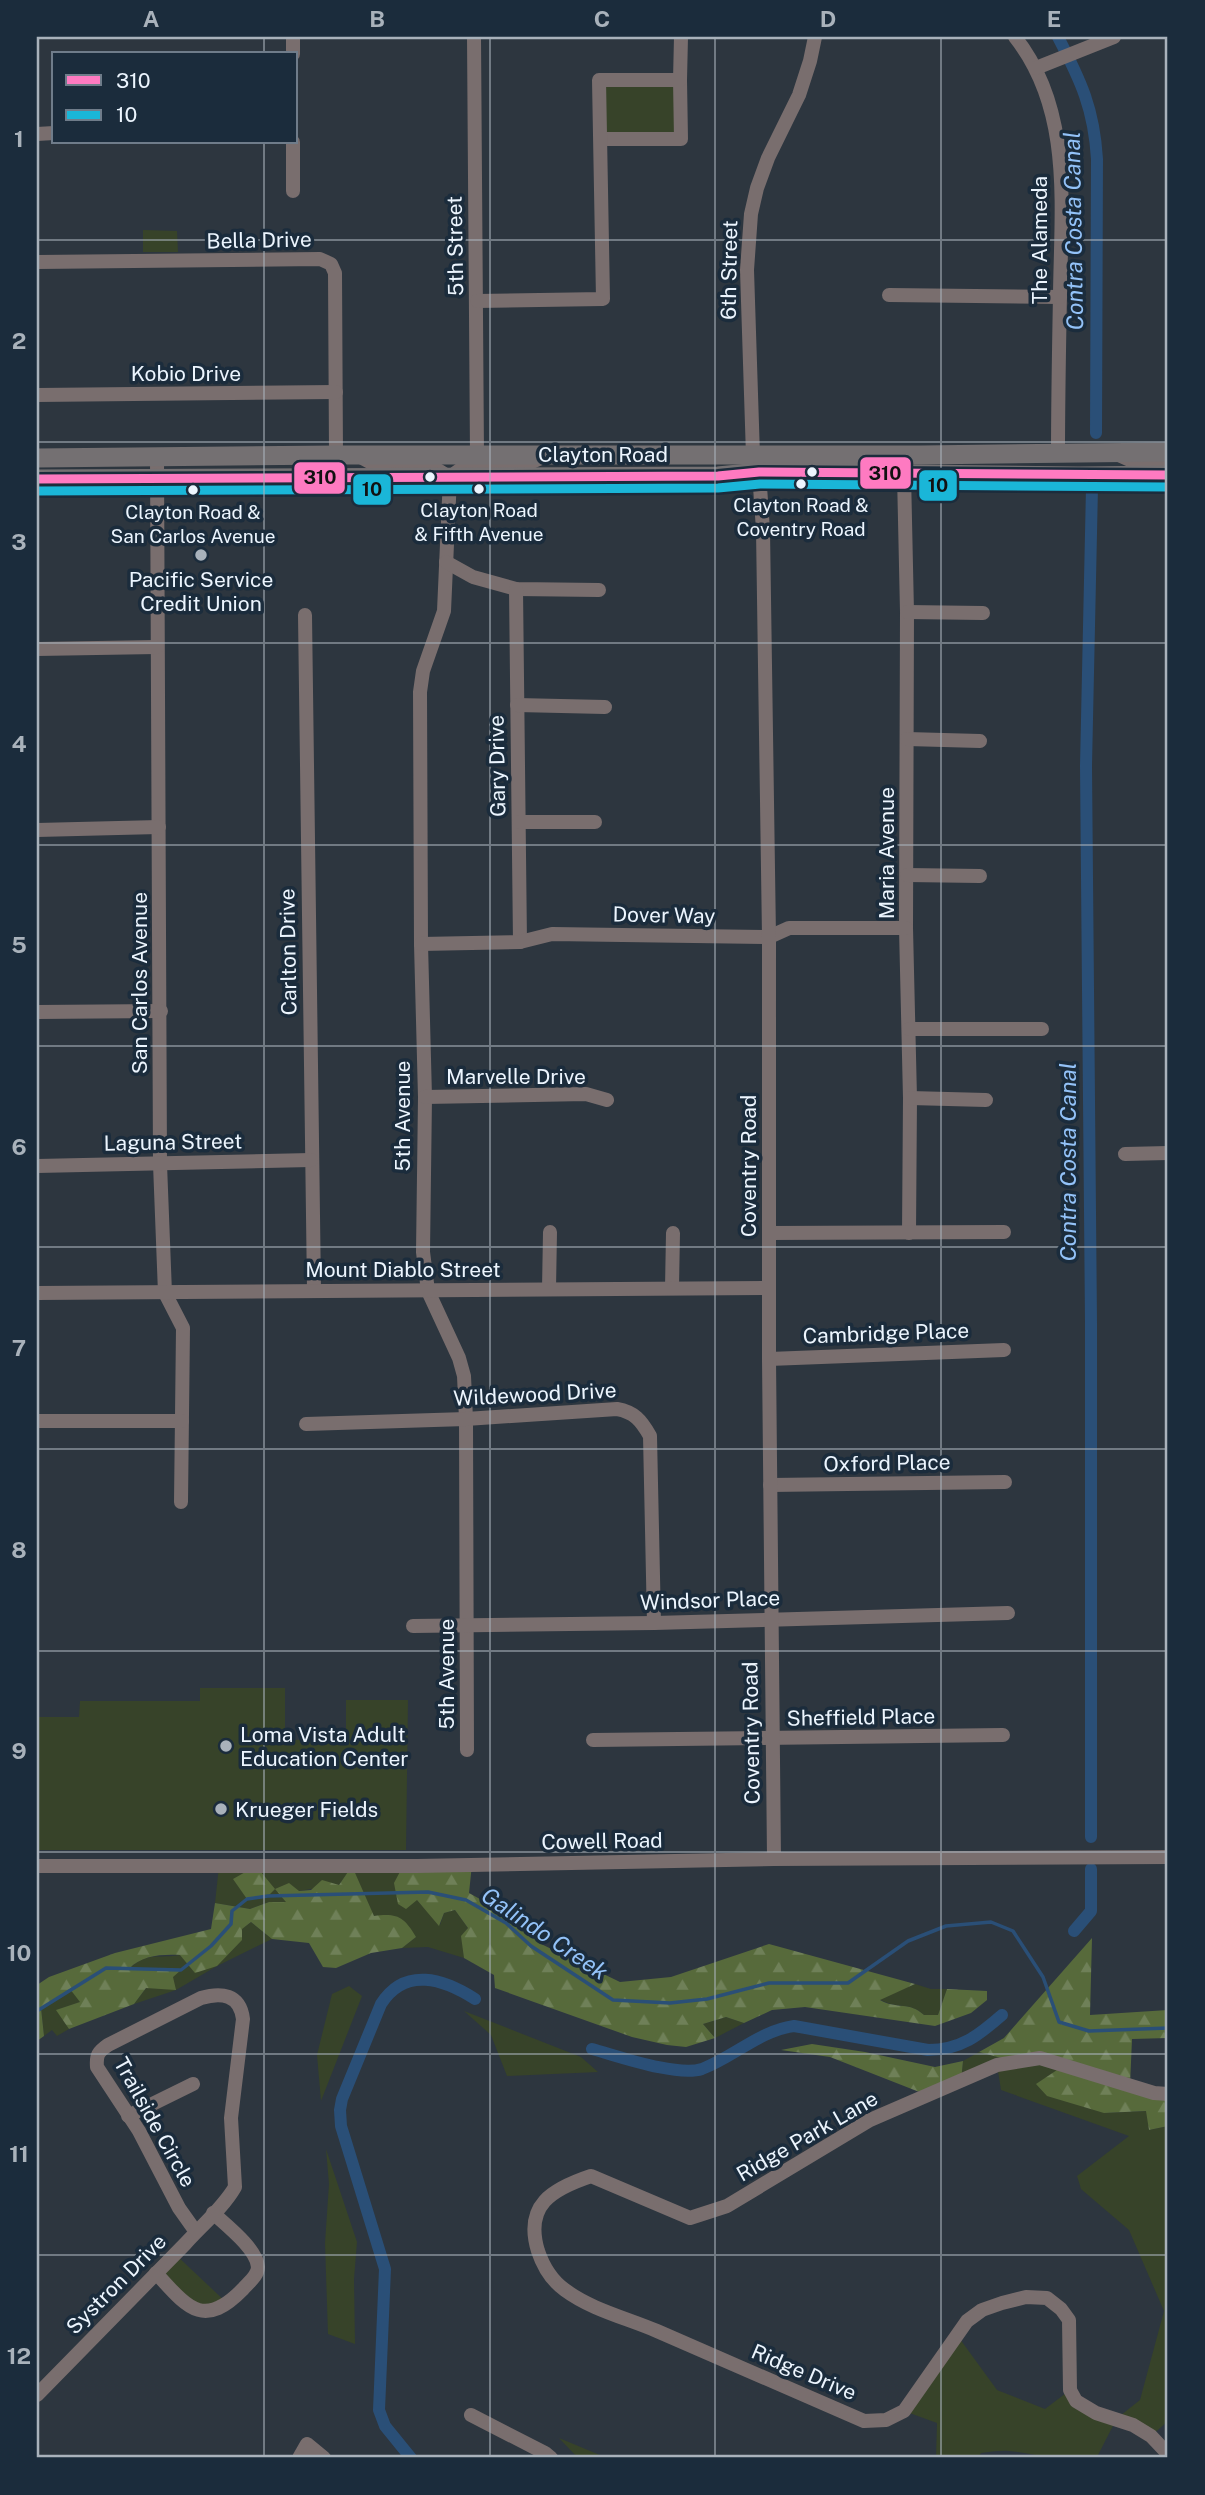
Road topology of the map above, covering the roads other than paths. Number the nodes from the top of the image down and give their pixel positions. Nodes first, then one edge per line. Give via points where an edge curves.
1 (474, 37) edge
2 (681, 37) edge
3 (815, 37) edge
4 (1015, 37) edge
5 (1114, 37) edge
6 (1036, 68) junction
7 (680, 80) junction
8 (601, 139) junction
9 (293, 144) edge
10 (293, 191) dead end
11 (37, 262) edge
12 (889, 295) dead end
13 (1060, 297) junction
14 (477, 301) junction
15 (336, 392) junction
16 (37, 395) edge
17 (1168, 452) edge
18 (1058, 454) junction
19 (1115, 454) junction
20 (336, 455) junction
21 (477, 455) junction
22 (547, 455) junction
23 (359, 456) junction
24 (37, 458) edge
25 (157, 458) junction
26 (756, 464) junction
27 (1168, 464) edge
28 (904, 474) junction
29 (1168, 475) edge
30 (450, 477) junction
31 (37, 480) edge
32 (156, 480) junction
33 (446, 562) junction
34 (516, 589) junction
35 (599, 590) dead end
36 (907, 612) junction
37 (983, 613) dead end
38 (306, 615) dead end
39 (157, 647) junction
40 (37, 649) edge
41 (517, 705) junction
42 (605, 706) dead end
43 (907, 739) junction
44 (980, 741) dead end
45 (519, 822) junction
46 (595, 822) dead end
47 (159, 827) junction
48 (37, 830) edge
49 (907, 875) junction
50 (980, 876) dead end
51 (906, 928) junction
52 (769, 937) junction
53 (520, 942) junction
54 (421, 944) junction
55 (161, 1011) junction
56 (37, 1012) edge
57 (909, 1029) junction
58 (1042, 1029) dead end
59 (425, 1097) junction
60 (910, 1098) junction
61 (607, 1100) dead end
62 (986, 1100) dead end
63 (1168, 1153) edge
64 (1125, 1154) dead end
65 (311, 1160) junction
66 (160, 1164) junction
67 (37, 1166) edge
68 (550, 1232) dead end
69 (1003, 1232) dead end
70 (673, 1233) dead end
71 (769, 1233) junction
72 (909, 1233) junction
73 (672, 1288) junction
74 (768, 1288) junction
75 (549, 1289) junction
76 (314, 1290) junction
77 (428, 1291) junction
78 (37, 1293) edge
79 (165, 1293) junction
80 (1004, 1350) dead end
81 (769, 1359) junction
82 (466, 1419) junction
83 (37, 1421) edge
84 (182, 1421) junction
85 (306, 1424) dead end
86 (1005, 1482) dead end
87 (770, 1485) junction
88 (181, 1502) dead end
89 (1008, 1613) dead end
90 (771, 1620) junction
91 (654, 1623) junction
92 (413, 1626) dead end
93 (468, 1627) junction
94 (1003, 1735) dead end
95 (772, 1739) junction
96 (593, 1740) dead end
97 (467, 1750) dead end
98 (1168, 1857) edge
99 (774, 1859) junction
100 (37, 1866) edge
101 (193, 2084) dead end
102 (1168, 2094) edge
103 (128, 2116) junction
104 (591, 2176) joint
105 (213, 2213) junction
106 (196, 2232) junction
107 (156, 2273) junction
108 (37, 2395) edge
109 (471, 2415) dead end
110 (1168, 2454) edge
111 (299, 2458) edge
112 (324, 2458) edge
113 (551, 2458) edge

1 - 14 street, 5th Street
2 - 7 street
3 - 26 street, 6th Street via 798,99 768,158 751,214 747,270
4 - 6 street, The Alameda
5 - 6 street
6 - 13 street, The Alameda via 1048,97 1060,152
7 - 8 street via 681,139
7 - 8 street via 599,80
8 - 14 street via 603,299
9 - 10 street
11 - 15 street, Bella Drive via 320,259 331,264 335,273
12 - 13 street
13 - 18 street, The Alameda
14 - 21 street, 5th Street
15 - 16 street, Kobio Drive
15 - 20 street, Bella Drive
17 - 19 main road, Clayton Road
18 - 19 main road, Clayton Road
18 - 26 main road, Clayton Road
19 - 27 street via 1139,464
20 - 23 main road, Clayton Road
20 - 25 main road, Clayton Road
21 - 22 main road, Clayton Road
21 - 23 main road, Clayton Road
22 - 26 main road, Clayton Road
22 - 30 street via 522,466 465,466
23 - 30 street via 379,467 433,467
24 - 25 main road, Clayton Road
25 - 32 street, San Carlos Avenue
26 - 28 main road, Clayton Road
26 - 30 main road, Clayton Road via 718,476
26 - 52 street, Coventry Road via 763,509
28 - 29 main road, Clayton Road
28 - 36 street, Maria Avenue
30 - 32 main road, Clayton Road
30 - 33 street, 5th Avenue
31 - 32 main road, Clayton Road
32 - 39 street, San Carlos Avenue
33 - 34 street via 473,577
33 - 54 street, 5th Avenue via 444,611 420,692
34 - 35 street
34 - 41 street, Gary Drive
36 - 37 street
36 - 43 street, Maria Avenue
38 - 65 street, Carlton Drive
39 - 40 street
39 - 47 street, San Carlos Avenue
41 - 42 street
41 - 45 street, Gary Drive
43 - 44 street
43 - 49 street, Maria Avenue
45 - 46 street
45 - 53 street, Gary Drive
47 - 48 street
47 - 55 street, San Carlos Avenue
49 - 50 street
49 - 51 street, Maria Avenue
51 - 52 street, Dover Way via 789,928
51 - 57 street, Maria Avenue
52 - 53 street, Dover Way via 552,934
52 - 71 street, Coventry Road
53 - 54 street, Dover Way
54 - 59 street, 5th Avenue
55 - 56 street
55 - 66 street, San Carlos Avenue
57 - 58 street
57 - 60 street, Maria Avenue
59 - 61 street, Marvelle Drive via 586,1094
59 - 77 street, 5th Avenue via 423,1252
60 - 62 street
60 - 72 street, Maria Avenue
63 - 64 street
65 - 66 street, Laguna Street
65 - 76 street, Carlton Drive
66 - 67 street, Laguna Street
66 - 79 street, San Carlos Avenue
68 - 75 street
69 - 72 street
70 - 73 street
71 - 72 street
71 - 74 street, Coventry Road
73 - 74 street, Mount Diablo Street
73 - 75 street, Mount Diablo Street
74 - 81 street, Coventry Road
75 - 77 street, Mount Diablo Street
76 - 77 street, Mount Diablo Street
76 - 79 street, Mount Diablo Street
77 - 82 street, 5th Avenue via 459,1358
78 - 79 street, Mount Diablo Street
79 - 84 street, San Carlos Avenue via 183,1328
80 - 81 street, Cambridge Place
81 - 87 street, Coventry Road
82 - 85 street, Wildewood Drive
82 - 91 street, Wildewood Drive via 617,1409 641,1420 650,1436
82 - 93 street, 5th Avenue
83 - 84 street
84 - 88 street, San Carlos Avenue
86 - 87 street, Oxford Place
87 - 90 street, Coventry Road
89 - 90 street, Windsor Place
90 - 91 street, Windsor Place
90 - 95 street, Coventry Road
91 - 93 street, Windsor Place
92 - 93 street, Windsor Place
93 - 97 street, 5th Avenue
94 - 95 street, Sheffield Place
95 - 96 street, Sheffield Place
95 - 99 street, Coventry Road
98 - 99 street, Cowell Road
99 - 100 street, Cowell Road via 417,1866
101 - 103 street
102 - 104 street, Ridge Park Lane via 1040,2059 997,2065 870,2120 727,2206 690,2218
103 - 105 street, Trailside Circle via 97,2067 98,2052 201,1998 215,1994 236,2000 243,2019 231,2118 236,2187
103 - 106 street, Trailside Circle
104 - 110 street, Ridge Drive via 559,2188 545,2199 535,2213 535,2239 543,2266 563,2289 597,2308 864,2421 886,2420 904,2411 967,2321 982,2310 1026,2297 1047,2298 1069,2320 1070,2390 1076,2401 1133,2425
105 - 106 street, Trailside Circle
105 - 107 street via 252,2251 258,2267 228,2304 212,2311 185,2304
106 - 107 street, Systron Drive
107 - 108 street, Systron Drive
109 - 113 street
111 - 112 street via 307,2444

